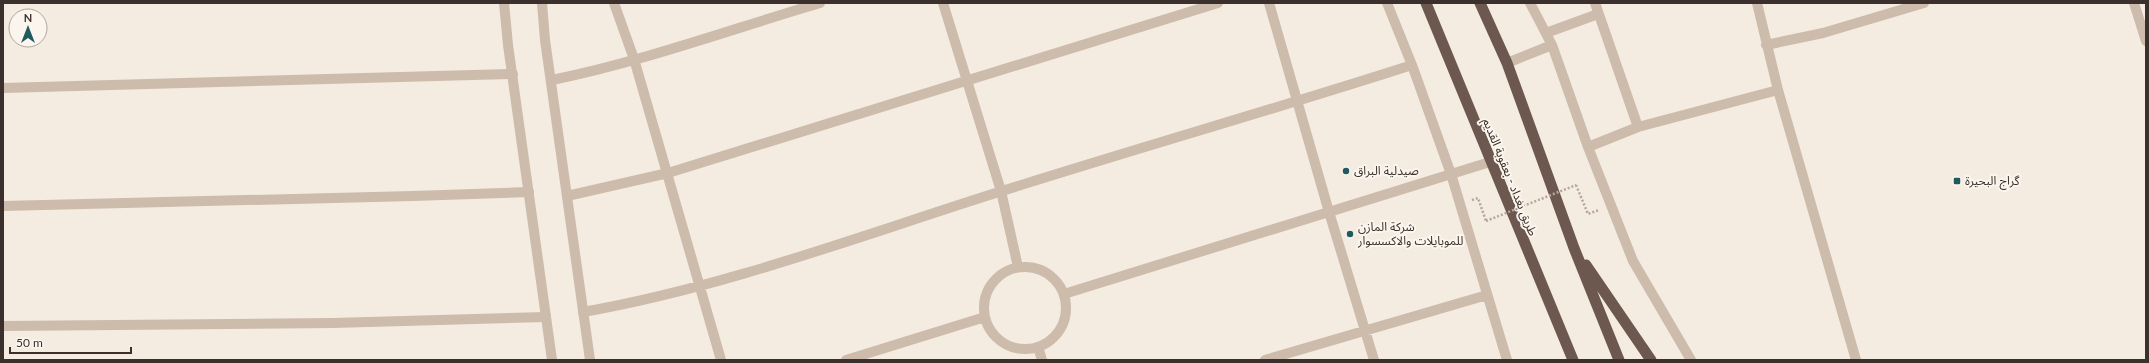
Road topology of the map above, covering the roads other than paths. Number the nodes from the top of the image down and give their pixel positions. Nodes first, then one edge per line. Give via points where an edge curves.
1 (504, 3) edge
2 (542, 3) edge
3 (614, 3) edge
4 (820, 3) edge
5 (943, 3) edge
6 (1218, 3) edge
7 (1269, 3) edge
8 (1387, 3) edge
9 (1426, 3) edge
10 (1480, 3) edge
11 (1530, 3) edge
12 (1595, 3) edge
13 (1757, 3) edge
14 (1924, 3) edge
15 (2134, 3) edge
16 (1598, 14) junction
17 (1546, 33) junction
18 (2146, 40) edge
19 (1552, 45) junction
20 (1766, 45) junction
21 (634, 59) junction
22 (1507, 63) junction
23 (1412, 65) junction
24 (513, 74) junction
25 (552, 80) junction
26 (967, 82) junction
27 (3, 88) edge
28 (1778, 90) junction
29 (1298, 102) junction
30 (1638, 127) junction
31 (1588, 147) junction
32 (1490, 162) junction
33 (668, 173) junction
34 (1451, 174) junction
35 (1001, 191) junction
36 (529, 192) junction
37 (567, 196) junction
38 (3, 206) edge
39 (1329, 212) junction
40 (1574, 248) junction
41 (1018, 268) junction
42 (702, 287) junction
43 (1064, 294) junction
44 (1487, 295) junction
45 (583, 312) junction
46 (546, 317) junction
47 (985, 317) junction
48 (3, 326) edge
49 (1366, 330) junction
50 (1038, 347) junction
51 (552, 360) edge
52 (590, 360) edge
53 (721, 360) edge
54 (846, 360) edge
55 (1042, 360) edge
56 (1265, 360) edge
57 (1374, 360) edge
58 (1507, 360) edge
59 (1573, 360) edge
60 (1619, 360) edge
61 (1651, 360) edge
62 (1691, 360) edge
63 (1856, 360) edge

1 - 24 street
2 - 25 street
3 - 21 street
4 - 21 street
5 - 26 street
6 - 26 street
7 - 29 street
8 - 23 street
9 - 32 highway, طريق بغداد - بعقوبة القديم
10 - 22 highway
11 - 17 street
12 - 16 street
13 - 20 street
14 - 20 street via 1823,33
15 - 18 street
16 - 17 street
16 - 30 street
17 - 19 street
19 - 22 street
19 - 31 street
20 - 28 street
21 - 25 street
21 - 33 street
22 - 40 highway
23 - 29 street
23 - 34 street
24 - 27 street
24 - 36 street
25 - 37 street
26 - 33 street
26 - 35 street
28 - 30 street
28 - 63 street
29 - 35 street
29 - 39 street
30 - 31 street
31 - 62 street via 1633,261
32 - 34 street
32 - 59 highway, طريق بغداد - بعقوبة القديم
33 - 37 street
33 - 42 street
34 - 39 street
34 - 44 street
35 - 41 street
35 - 42 street
36 - 38 street
36 - 46 street
37 - 45 street
39 - 43 street
39 - 49 street
40 - 60 highway
40 - 61 highway
41 - 43 street via 1029,267 1050,276
41 - 47 street via 1000,276 988,291 984,303
42 - 45 street
42 - 53 street
43 - 50 street via 1066,304 1062,326 1048,342
44 - 49 street
44 - 58 street
45 - 52 street
46 - 48 street via 333,323
46 - 51 street
47 - 50 street via 989,327 1005,343 1016,348
47 - 54 street
49 - 56 street
49 - 57 street
50 - 55 street

